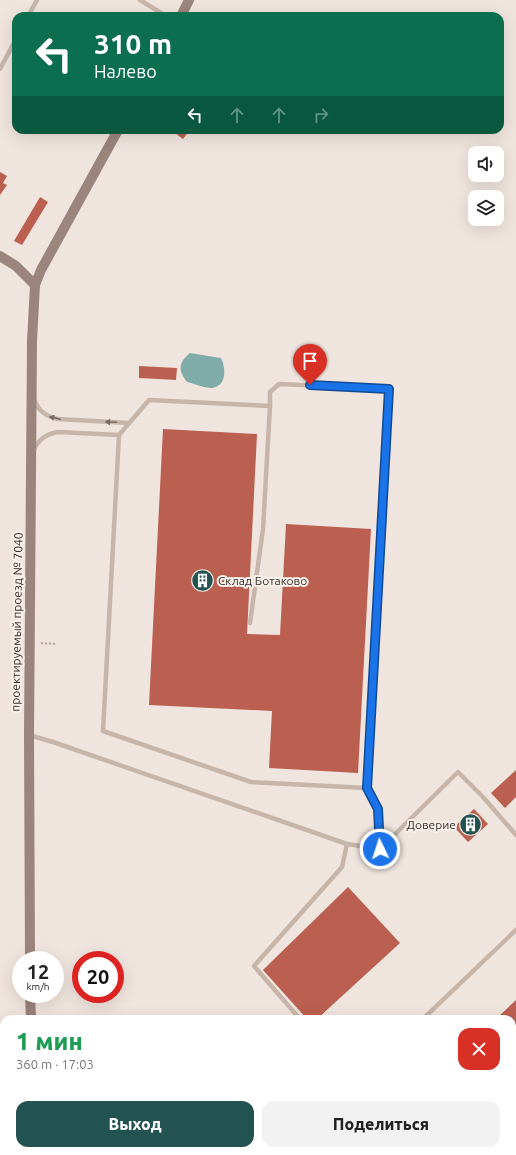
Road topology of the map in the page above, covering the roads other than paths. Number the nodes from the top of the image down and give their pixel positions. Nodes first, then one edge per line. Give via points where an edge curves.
1 (37, 0) edge
2 (140, 0) edge
3 (189, 0) edge
4 (30, 12) edge
5 (160, 12) edge
6 (183, 12) edge
7 (12, 46) edge
8 (0, 69) edge
9 (116, 134) edge
10 (0, 256) edge
11 (35, 285) junction
12 (32, 391) junction
13 (270, 406) junction
14 (129, 423) junction
15 (118, 435) junction
16 (31, 459) junction
17 (250, 623) dead end
18 (29, 735) junction
19 (367, 788) junction
20 (516, 835) edge
21 (348, 844) junction
22 (380, 849) junction
23 (516, 930) edge
24 (30, 951) edge
25 (30, 1003) edge
26 (31, 1015) edge
27 (297, 1015) edge
28 (427, 1015) edge

1 - 4 lane
2 - 5 lane
3 - 6 main road
7 - 8 lane
9 - 11 main road, проектируемый проезд № 7040 via 40,270
10 - 11 main road via 16,266
11 - 12 main road, проектируемый проезд № 7040
14 -> 12 lane via 58,420 42,412
12 - 16 main road, проектируемый проезд № 7040
13 - 14 lane via 149,400
13 - 17 lane via 263,529
13 - 19 lane via 270,392 279,384 389,389
14 - 15 lane
15 - 16 lane via 58,432 50,434 42,438
15 - 19 lane via 103,731 251,782
16 - 18 main road, проектируемый проезд № 7040
18 - 21 lane
18 - 24 main road, проектируемый проезд № 7040
19 - 22 lane via 378,809
20 - 22 lane via 458,772
21 - 22 lane
21 - 27 lane via 342,867 254,966
23 - 28 lane
25 - 26 main road

